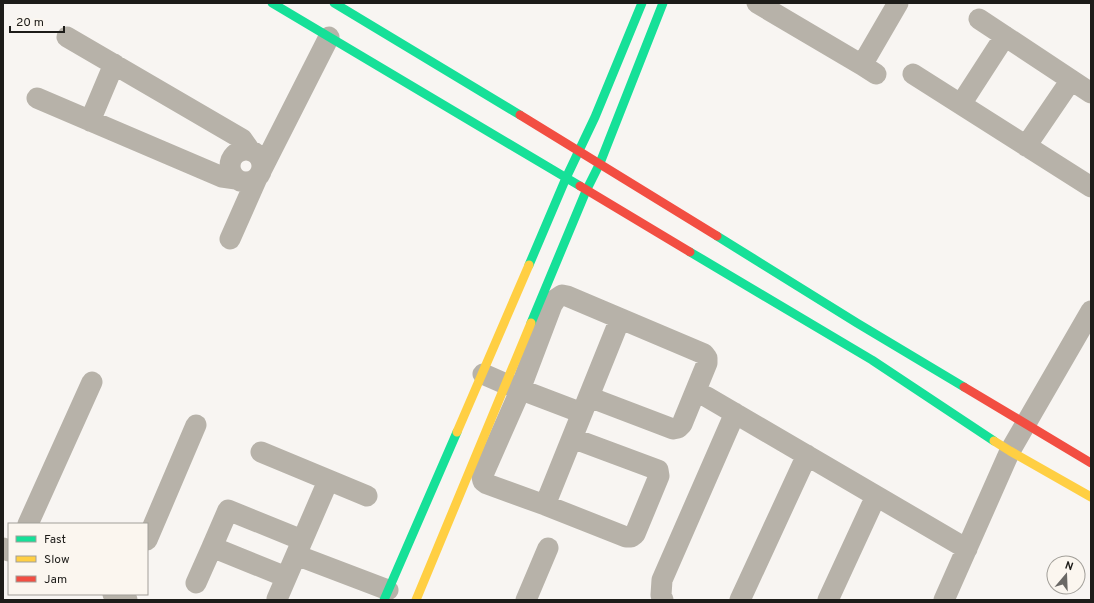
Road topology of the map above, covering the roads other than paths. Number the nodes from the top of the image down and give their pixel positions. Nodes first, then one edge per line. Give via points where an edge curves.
1 (272, 3) edge
2 (642, 3) edge
3 (664, 3) edge
4 (898, 3) edge
5 (340, 4) edge
6 (763, 4) edge
7 (979, 19) dead end
8 (1005, 36) junction
9 (67, 37) dead end
10 (329, 37) junction
11 (114, 64) junction
12 (913, 74) dead end
13 (1071, 80) junction
14 (1091, 93) edge
15 (36, 98) dead end
16 (961, 104) junction
17 (90, 121) junction
18 (1026, 146) junction
19 (250, 149) junction
20 (580, 151) junction
21 (600, 163) junction
22 (260, 174) junction
23 (566, 178) junction
24 (236, 179) junction
25 (1091, 187) edge
26 (586, 191) junction
27 (230, 239) dead end
28 (1091, 311) edge
29 (620, 318) junction
30 (483, 374) junction
31 (92, 382) dead end
32 (511, 392) junction
33 (707, 397) dead end
34 (735, 413) junction
35 (578, 417) junction
36 (1026, 424) junction
37 (196, 425) dead end
38 (1010, 451) junction
39 (261, 452) dead end
40 (806, 455) junction
41 (1091, 463) edge
42 (328, 481) junction
43 (367, 496) dead end
44 (876, 496) junction
45 (1091, 497) edge
46 (545, 504) junction
47 (28, 523) edge
48 (148, 538) edge
49 (212, 547) junction
50 (299, 548) junction
51 (548, 548) dead end
52 (967, 549) junction
53 (286, 577) junction
54 (196, 583) dead end
55 (386, 595) edge
56 (277, 599) edge
57 (416, 600) edge
58 (526, 600) edge
59 (663, 600) edge
60 (740, 600) edge
61 (828, 600) edge
62 (944, 600) edge

1 - 10 street
2 - 20 street
3 - 21 street
4 - 6 street via 869,70
5 - 20 street
7 - 8 street
8 - 13 street
8 - 16 street
9 - 11 street
10 - 22 street
10 - 23 street
11 - 17 street
11 - 19 street via 242,139
12 - 16 street
13 - 14 street
13 - 18 street
15 - 17 street
16 - 18 street
17 - 24 street via 222,177
18 - 25 street
19 - 22 street via 261,159
19 - 24 street via 239,150 231,158 230,170
20 - 21 street
20 - 23 street
21 - 26 street
21 - 36 street via 857,323
22 - 24 street via 247,182
22 - 27 street
23 - 26 street
23 - 30 street
26 - 32 street
26 - 38 street via 872,360
28 - 36 street
29 - 32 street via 567,296 562,295 556,299
29 - 35 street
29 - 35 street via 704,354 707,358 682,424 673,429
30 - 32 street
30 - 55 street
31 - 47 street
32 - 35 street
32 - 46 street via 482,472 483,481
32 - 57 street
33 - 34 street
34 - 40 street
34 - 59 street via 662,580
35 - 46 street
35 - 46 street via 658,470 659,476 635,534 631,537
36 - 38 street
36 - 41 street
37 - 48 street
38 - 45 street
38 - 52 street
39 - 42 street
40 - 44 street
40 - 60 street
42 - 43 street
42 - 50 street
44 - 52 street
44 - 61 street
49 - 50 street via 228,510
49 - 53 street
49 - 54 street
50 - 53 street
50 - 55 street
51 - 58 street
52 - 62 street
53 - 56 street

